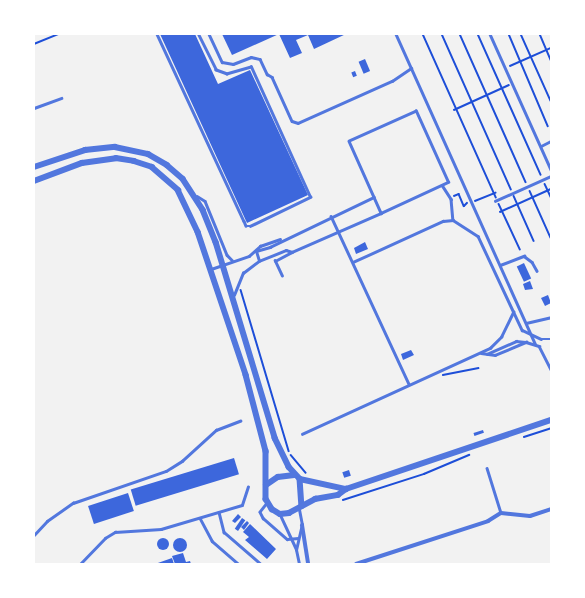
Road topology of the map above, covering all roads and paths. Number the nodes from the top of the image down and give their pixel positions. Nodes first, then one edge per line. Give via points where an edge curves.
1 (59, 34) edge
2 (157, 34) edge
3 (198, 34) edge
4 (209, 34) edge
5 (396, 34) edge
6 (424, 34) edge
7 (442, 34) edge
8 (460, 34) edge
9 (478, 34) edge
10 (490, 34) edge
11 (509, 34) edge
12 (521, 34) edge
13 (540, 34) edge
14 (34, 44) edge
15 (551, 48) edge
16 (547, 50) junction
17 (531, 57) junction
18 (551, 60) edge
19 (521, 61) junction
20 (510, 66) dead end
21 (411, 67) junction
22 (512, 83) junction
23 (502, 88) junction
24 (487, 95) junction
25 (61, 98) dead end
26 (551, 100) edge
27 (472, 102) junction
28 (34, 108) edge
29 (457, 108) junction
30 (454, 110) dead end
31 (548, 126) dead end
32 (551, 141) edge
33 (540, 146) junction
34 (34, 167) edge
35 (551, 170) edge
36 (551, 176) edge
37 (542, 180) junction
38 (34, 181) edge
39 (442, 186) junction
40 (528, 186) junction
41 (551, 189) edge
42 (548, 190) junction
43 (513, 193) junction
44 (194, 195) junction
45 (374, 197) junction
46 (533, 197) junction
47 (551, 197) edge
48 (496, 200) junction
49 (518, 204) junction
50 (503, 211) junction
51 (500, 212) dead end
52 (381, 213) junction
53 (331, 216) junction
54 (453, 220) junction
55 (338, 231) junction
56 (551, 238) edge
57 (534, 241) dead end
58 (520, 250) dead end
59 (256, 251) junction
60 (292, 252) junction
61 (232, 260) junction
62 (259, 261) junction
63 (353, 262) junction
64 (223, 264) junction
65 (500, 265) junction
66 (210, 269) junction
67 (537, 271) dead end
68 (282, 276) dead end
69 (243, 283) dead end
70 (234, 296) junction
71 (512, 312) junction
72 (551, 317) edge
73 (526, 323) junction
74 (531, 336) junction
75 (551, 339) edge
76 (535, 344) junction
77 (480, 353) junction
78 (551, 362) edge
79 (549, 365) junction
80 (478, 368) dead end
81 (551, 370) edge
82 (439, 377) dead end
83 (408, 384) junction
84 (551, 420) edge
85 (240, 421) dead end
86 (551, 428) edge
87 (302, 434) dead end
88 (522, 437) dead end
89 (472, 454) dead end
90 (487, 468) dead end
91 (294, 475) junction
92 (311, 475) dead end
93 (300, 479) junction
94 (266, 485) junction
95 (248, 487) dead end
96 (346, 489) junction
97 (342, 500) dead end
98 (267, 502) junction
99 (300, 507) junction
100 (551, 509) edge
101 (219, 512) junction
102 (501, 513) junction
103 (280, 514) junction
104 (200, 518) junction
105 (302, 525) junction
106 (34, 535) edge
107 (298, 538) junction
108 (292, 540) junction
109 (296, 550) junction
110 (80, 564) edge
111 (238, 564) edge
112 (260, 564) edge
113 (299, 564) edge
114 (308, 564) edge
115 (356, 564) edge

1 - 14 path
2 - 3 lane via 246,226 250,226 310,197 251,67 227,74 216,70
4 - 21 lane via 222,62 233,64 251,57 260,59 292,121 298,123 392,81
5 - 21 lane
6 - 29 path
7 - 27 path
8 - 24 path
9 - 23 path
10 - 22 lane
11 - 19 path
12 - 17 path
13 - 16 path
15 - 16 path
16 - 17 path
16 - 18 path
17 - 19 path
17 - 26 path
19 - 20 path
19 - 31 path
21 - 65 lane
22 - 23 path
22 - 33 lane
23 - 24 path
23 - 37 path
24 - 27 path
24 - 40 path
25 - 28 lane
27 - 29 path
27 - 43 path
29 - 30 path
29 - 48 path
32 - 33 lane
33 - 35 lane
34 - 44 street via 84,150 127,149 148,154 167,165 183,179
36 - 37 lane
37 - 40 lane
37 - 42 path
38 - 66 street via 82,163 106,158 126,159 152,168 166,177 183,197
39 - 45 lane via 448,182 416,111 349,141
39 - 52 lane
39 - 54 lane via 451,199
40 - 43 lane
40 - 46 path
41 - 42 path
42 - 46 path
42 - 47 path
43 - 48 lane
43 - 49 path
44 - 61 lane via 205,201 227,256
44 - 64 street via 209,223
45 - 52 lane
45 - 53 lane
46 - 49 path
46 - 56 path
48 - 50 path
49 - 50 path
49 - 57 path
50 - 51 path
50 - 58 path
52 - 55 lane
53 - 55 lane
53 - 59 lane via 285,238 268,242
54 - 63 lane via 443,221
54 - 71 lane via 478,236
55 - 60 lane
55 - 63 lane
59 - 61 lane via 240,260
59 - 62 lane
60 - 62 lane via 286,250
60 - 68 lane via 275,261
61 - 64 lane
62 - 70 lane via 243,273
63 - 83 lane
64 - 66 lane
64 - 70 street
65 - 67 lane via 524,256 532,262
65 - 73 lane
66 - 94 street via 257,413 266,451
69 - 92 path via 242,295 290,453 297,465
70 - 91 street via 274,438
71 - 74 lane via 522,330
71 - 77 lane via 501,337
72 - 73 lane
73 - 74 lane
74 - 75 lane
74 - 76 lane
76 - 77 lane via 526,342 494,355
76 - 79 lane
77 - 83 lane
78 - 79 lane
79 - 81 lane
80 - 82 path
83 - 87 lane
84 - 96 street
85 - 106 lane via 216,430 193,452 166,471 73,503 47,521
86 - 88 path
89 - 97 path via 424,474
90 - 102 lane
91 - 93 street
91 - 94 street via 278,477
93 - 96 street
93 - 99 street
94 - 98 street
95 - 101 lane via 242,505
96 - 99 street via 338,495 319,498
98 - 103 street
98 - 108 lane via 260,512 262,518 287,539
99 - 103 street via 289,514
99 - 105 lane
100 - 102 street via 530,516
101 - 104 lane
101 - 112 lane via 224,532
102 - 115 street via 488,521
103 - 108 lane
104 - 110 lane via 161,529 115,532 105,538
104 - 111 lane via 212,541
105 - 107 lane
105 - 114 street
107 - 108 lane
107 - 109 lane
108 - 109 lane
109 - 113 lane

